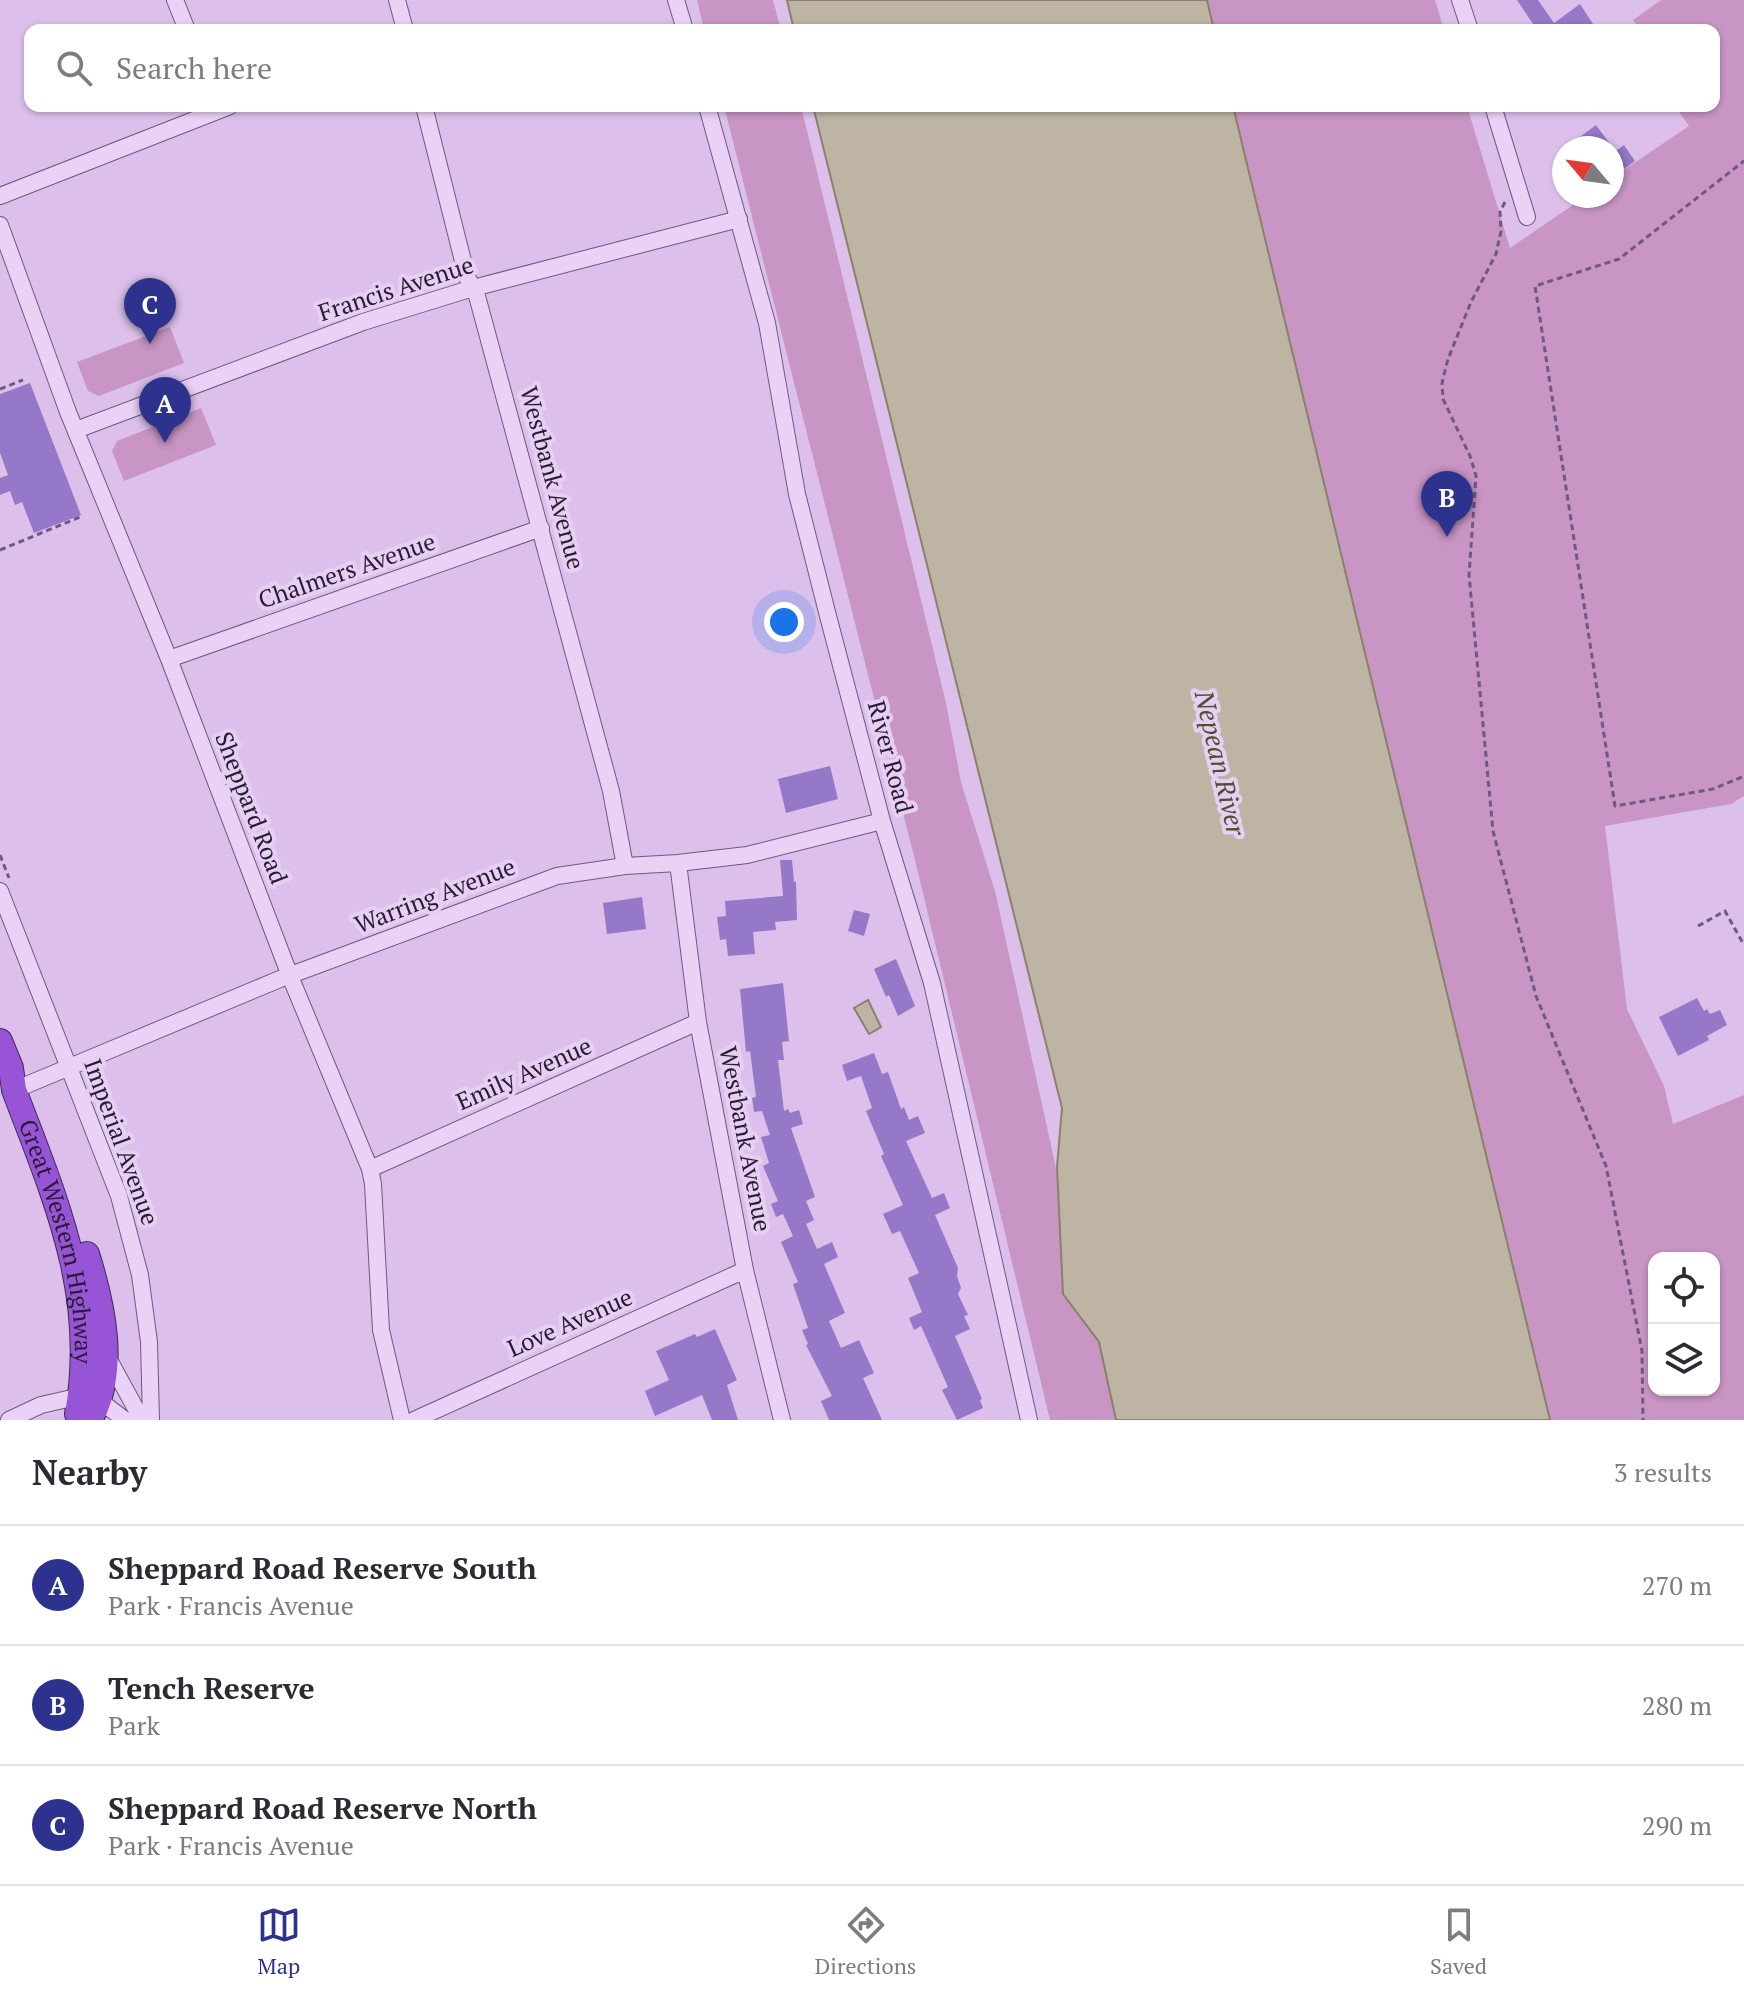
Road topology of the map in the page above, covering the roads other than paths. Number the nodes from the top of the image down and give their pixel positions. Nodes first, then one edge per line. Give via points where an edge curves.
1 (175, 0) edge
2 (397, 0) edge
3 (676, 0) edge
4 (1460, 0) edge
5 (185, 24) edge
6 (403, 24) edge
7 (683, 24) edge
8 (1468, 24) edge
9 (210, 112) edge
10 (426, 112) edge
11 (709, 112) edge
12 (1495, 112) edge
13 (0, 196) edge
14 (1527, 217) dead end
15 (739, 219) junction
16 (0, 225) edge
17 (473, 288) junction
18 (76, 430) junction
19 (541, 528) junction
20 (169, 659) junction
21 (882, 821) junction
22 (678, 863) junction
23 (625, 866) junction
24 (0, 891) edge
25 (290, 976) junction
26 (698, 1022) junction
27 (0, 1041) edge
28 (68, 1067) junction
29 (17, 1077) junction
30 (370, 1169) junction
31 (745, 1270) junction
32 (104, 1351) junction
33 (87, 1410) edge
34 (148, 1417) edge
35 (9, 1420) edge
36 (125, 1420) edge
37 (402, 1420) edge
38 (414, 1420) edge
39 (782, 1420) edge
40 (1029, 1420) edge

1 - 5 street
2 - 6 street
3 - 7 street
4 - 8 street
9 - 13 street
10 - 17 street, Westbank Avenue
11 - 15 street, River Road
12 - 14 street
15 - 17 street, Francis Avenue
15 - 21 street, River Road via 767,323 797,494
16 - 18 street, Sheppard Road
17 - 18 street, Francis Avenue via 363,322
17 - 19 street, Westbank Avenue
18 - 20 street, Sheppard Road
19 - 20 street, Chalmers Avenue
19 - 23 street, Westbank Avenue via 611,791
20 - 25 street, Sheppard Road
21 - 22 street, Warring Avenue via 757,853
21 - 40 street, River Road via 932,983
22 - 23 street, Warring Avenue
22 - 26 street, Westbank Avenue
23 - 25 street, Warring Avenue via 557,876
24 - 28 street, Imperial Avenue
25 - 28 street, Warring Avenue
25 - 30 street, Sheppard Road
26 - 30 street, Emily Avenue
26 - 31 street, Westbank Avenue
27 - 29 highway, Great Western Highway
28 - 29 street, Warring Avenue
28 - 34 street, Imperial Avenue via 119,1196 140,1275 149,1342
29 - 32 highway, Great Western Highway via 91,1267
29 - 33 highway, Great Western Highway via 14,1090 62,1220 79,1286
30 - 37 street, Sheppard Road via 381,1330
31 - 38 street, Love Avenue
31 - 39 street, Westbank Avenue
32 - 33 highway, Great Western Highway
32 - 34 street
33 - 35 street via 41,1405
33 - 36 street via 108,1407

